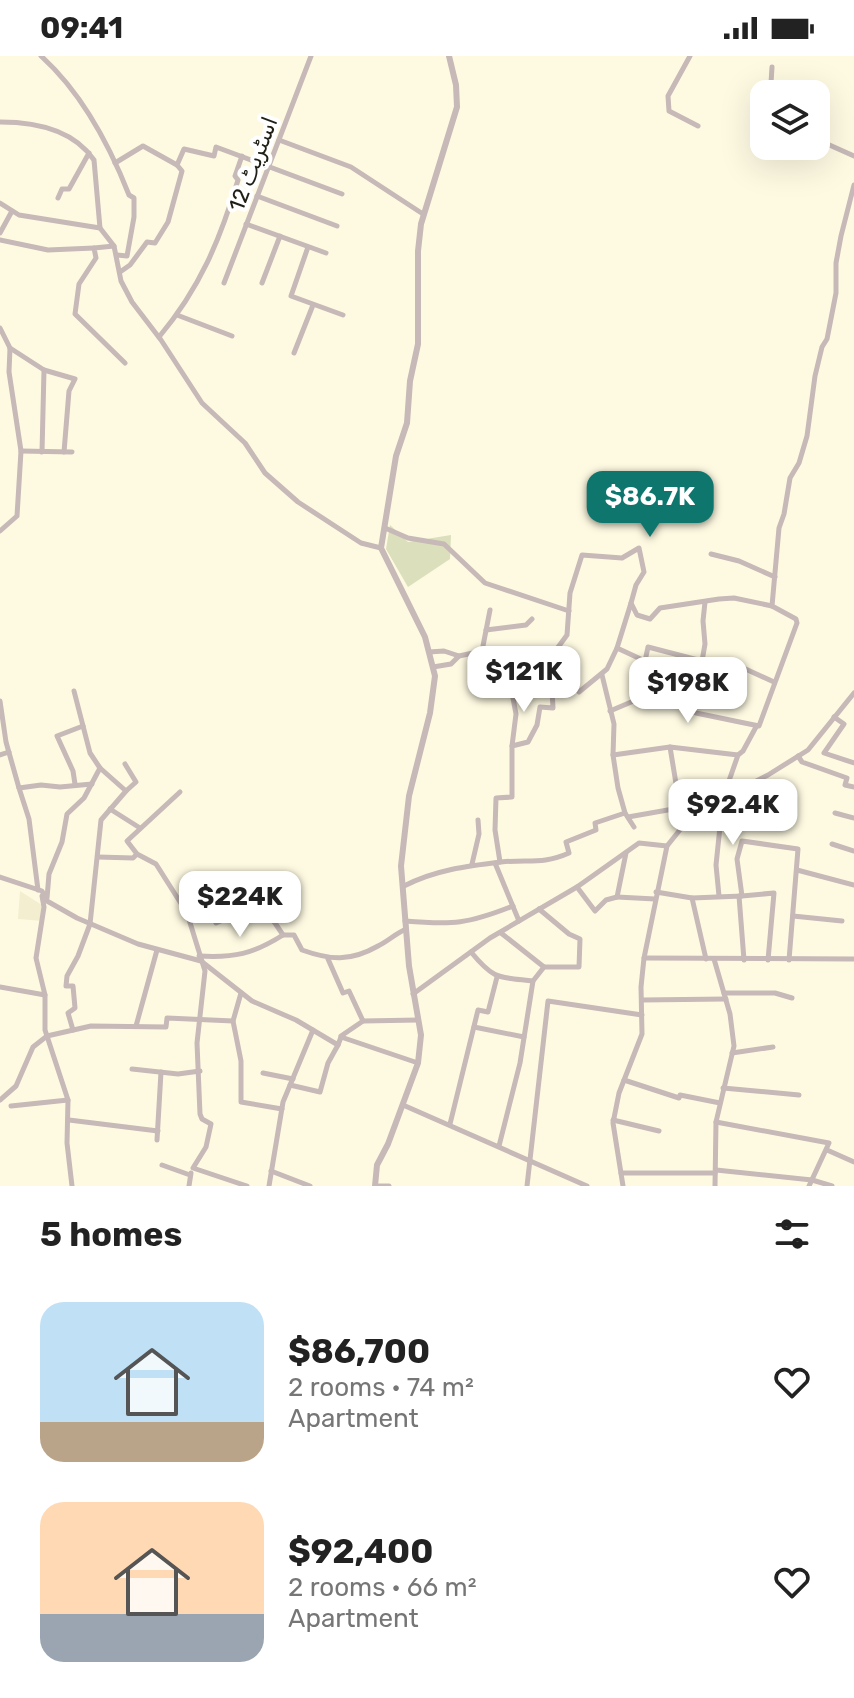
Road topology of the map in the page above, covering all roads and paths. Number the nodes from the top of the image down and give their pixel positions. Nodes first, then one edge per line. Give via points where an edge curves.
1 (41, 56) edge
2 (311, 56) edge
3 (449, 56) edge
4 (690, 56) edge
5 (772, 67) dead end
6 (771, 80) edge
7 (0, 122) edge
8 (698, 126) dead end
9 (279, 140) junction
10 (830, 145) edge
11 (89, 153) junction
12 (242, 156) junction
13 (854, 156) edge
14 (115, 163) junction
15 (177, 165) junction
16 (269, 166) junction
17 (854, 185) edge
18 (342, 194) dead end
19 (257, 196) junction
20 (58, 198) dead end
21 (0, 203) edge
22 (12, 211) junction
23 (423, 214) junction
24 (246, 224) junction
25 (337, 226) dead end
26 (100, 228) junction
27 (0, 233) edge
28 (280, 236) junction
29 (0, 240) edge
30 (114, 246) junction
31 (308, 247) junction
32 (94, 248) junction
33 (326, 253) dead end
34 (117, 255) junction
35 (120, 272) junction
36 (224, 283) dead end
37 (262, 283) dead end
38 (313, 305) junction
39 (177, 315) junction
40 (343, 315) dead end
41 (0, 332) edge
42 (232, 336) dead end
43 (159, 337) junction
44 (10, 348) junction
45 (294, 353) dead end
46 (125, 363) dead end
47 (44, 370) junction
48 (21, 451) junction
49 (42, 452) junction
50 (385, 528) junction
51 (0, 531) edge
52 (381, 548) junction
53 (711, 554) dead end
54 (775, 577) junction
55 (705, 602) junction
56 (631, 603) junction
57 (772, 606) junction
58 (490, 610) dead end
59 (569, 611) junction
60 (532, 619) dead end
61 (486, 630) junction
62 (617, 648) junction
63 (482, 651) junction
64 (429, 652) junction
65 (459, 656) junction
66 (702, 661) junction
67 (433, 667) junction
68 (602, 675) junction
69 (774, 682) junction
70 (74, 691) dead end
71 (579, 692) dead end
72 (854, 693) edge
73 (0, 701) edge
74 (676, 705) junction
75 (610, 711) junction
76 (834, 717) junction
77 (83, 726) junction
78 (756, 726) junction
79 (512, 746) junction
80 (670, 747) junction
81 (9, 752) junction
82 (0, 755) edge
83 (613, 755) junction
84 (738, 755) junction
85 (798, 756) junction
86 (854, 763) edge
87 (125, 764) dead end
88 (100, 768) junction
89 (75, 784) junction
90 (92, 784) junction
91 (854, 787) edge
92 (19, 788) junction
93 (126, 791) junction
94 (180, 792) dead end
95 (723, 798) junction
96 (679, 808) junction
97 (110, 809) junction
98 (835, 813) dead end
99 (626, 815) junction
100 (854, 818) edge
101 (478, 820) dead end
102 (683, 826) junction
103 (634, 827) dead end
104 (140, 828) junction
105 (832, 844) dead end
106 (667, 846) junction
107 (854, 851) edge
108 (626, 852) junction
109 (137, 854) junction
110 (98, 857) junction
111 (497, 863) junction
112 (472, 864) junction
113 (797, 870) junction
114 (0, 877) edge
115 (854, 885) edge
116 (404, 886) junction
117 (577, 887) junction
118 (40, 890) junction
119 (655, 896) junction
120 (719, 896) junction
121 (741, 896) junction
122 (617, 897) junction
123 (692, 898) junction
124 (47, 901) junction
125 (513, 906) junction
126 (539, 909) junction
127 (187, 913) junction
128 (793, 916) junction
129 (519, 921) junction
130 (842, 921) dead end
131 (90, 924) junction
132 (406, 925) junction
133 (501, 933) junction
134 (283, 935) junction
135 (157, 950) junction
136 (471, 952) junction
137 (200, 958) junction
138 (644, 958) junction
139 (328, 959) junction
140 (706, 959) junction
141 (714, 959) junction
142 (854, 959) edge
143 (744, 960) junction
144 (768, 960) junction
145 (789, 960) junction
146 (544, 967) junction
147 (497, 977) junction
148 (533, 981) junction
149 (0, 987) edge
150 (241, 993) junction
151 (413, 994) junction
152 (45, 995) junction
153 (725, 996) junction
154 (792, 998) dead end
155 (642, 1000) junction
156 (642, 1015) junction
157 (199, 1019) junction
158 (419, 1020) junction
159 (233, 1021) junction
160 (363, 1021) junction
161 (136, 1026) junction
162 (474, 1027) junction
163 (73, 1030) junction
164 (313, 1030) junction
165 (47, 1036) junction
166 (341, 1037) junction
167 (524, 1037) junction
168 (338, 1045) junction
169 (773, 1047) dead end
170 (732, 1053) junction
171 (418, 1063) junction
172 (132, 1069) dead end
173 (200, 1071) junction
174 (161, 1072) junction
175 (263, 1073) dead end
176 (624, 1080) junction
177 (292, 1082) junction
178 (723, 1088) junction
179 (799, 1095) dead end
180 (0, 1100) edge
181 (68, 1100) junction
182 (720, 1103) junction
183 (403, 1105) junction
184 (11, 1106) dead end
185 (282, 1109) junction
186 (69, 1120) junction
187 (613, 1120) junction
188 (716, 1122) junction
189 (450, 1124) junction
190 (158, 1131) junction
191 (659, 1131) dead end
192 (157, 1140) dead end
193 (499, 1146) junction
194 (827, 1150) junction
195 (531, 1160) junction
196 (854, 1162) edge
197 (162, 1165) dead end
198 (271, 1171) junction
199 (716, 1171) junction
200 (192, 1172) junction
201 (621, 1173) junction
202 (810, 1183) edge
203 (580, 1184) edge
204 (72, 1186) edge
205 (189, 1186) edge
206 (247, 1186) edge
207 (269, 1186) edge
208 (310, 1186) edge
209 (375, 1186) edge
210 (389, 1186) edge
211 (527, 1186) edge
212 (587, 1186) edge
213 (623, 1186) edge
214 (715, 1186) edge
215 (832, 1186) edge

1 - 14 street via 65,79
2 - 9 street, اسٹریٹ 12
3 - 23 street via 457,107
4 - 8 street via 668,96 669,111
5 - 6 street
7 - 11 street via 46,127 74,138
9 - 16 street, اسٹریٹ 12
9 - 23 street via 351,167
10 - 13 street
11 - 20 street
11 - 26 street
12 - 15 street via 216,147 214,156 184,149
12 - 16 street
12 - 39 street via 222,233
14 - 15 street via 143,146
14 - 34 street via 134,198 127,256
15 - 35 street via 182,171 168,222 155,243 147,242
16 - 18 street
16 - 19 street, اسٹریٹ 12
17 - 54 street via 807,436 790,478 779,528
19 - 24 street, اسٹریٹ 12
19 - 25 street
21 - 22 street
22 - 26 street
22 - 27 street
23 - 50 street via 418,344
24 - 28 street
24 - 36 street, اسٹریٹ 12
26 - 30 street
28 - 31 street
28 - 37 street
29 - 32 street via 48,250
30 - 32 street
30 - 34 street
31 - 33 street
31 - 38 street via 291,296
32 - 46 street via 96,258 79,284 75,314
34 - 35 street
35 - 43 street via 132,302
38 - 40 street
38 - 45 street
39 - 42 street
39 - 43 street
41 - 44 street
43 - 52 street via 202,403 245,443 265,473 342,532
44 - 47 street
44 - 48 street
47 - 49 street
47 - 49 street via 75,379 69,391 68,452
48 - 49 street
48 - 51 street via 17,516
50 - 52 street
50 - 59 street via 444,544 485,583
52 - 64 street
53 - 54 street
54 - 57 street
55 - 56 street via 660,608 650,619 637,615
55 - 57 street via 734,598
55 - 66 street
56 - 59 street via 644,572 639,548 622,558 582,555
56 - 62 street
57 - 69 street via 797,623
58 - 61 street
59 - 79 street via 567,635 551,671 553,708 540,707 528,742
60 - 61 street via 526,625
61 - 63 street
62 - 66 street via 645,661 648,647
62 - 68 street
63 - 65 street
63 - 79 street via 488,679 510,682 516,714
64 - 65 street
64 - 67 street
65 - 67 street via 451,664
66 - 69 street via 739,666
66 - 74 street
67 - 116 street via 430,713 403,836
68 - 71 street
68 - 75 street
69 - 78 street
70 - 77 street
72 - 76 street
73 - 81 street
74 - 75 street via 643,697
74 - 78 street
75 - 83 street
76 - 85 street
76 - 86 street via 844,724 824,753
77 - 88 street
77 - 89 street via 57,736
78 - 84 street
79 - 111 street via 512,797 496,798
80 - 83 street
80 - 84 street
80 - 96 street
81 - 82 street
81 - 92 street
83 - 99 street
84 - 95 street
85 - 91 street via 847,778 845,785
85 - 95 street
87 - 93 street via 136,782
88 - 90 street
88 - 93 street
89 - 90 street
89 - 92 street
90 - 124 street via 67,814 49,874
92 - 118 street
93 - 97 street
94 - 104 street
95 - 102 street
95 - 120 street via 716,865
96 - 99 street
96 - 102 street
97 - 104 street
97 - 110 street via 101,820
98 - 100 street
99 - 103 street
99 - 111 street via 595,823 596,830 566,842 569,853 550,861
101 - 112 street
102 - 106 street
104 - 109 street via 127,841
105 - 107 street
106 - 108 street via 639,843
106 - 119 street
108 - 117 street
108 - 122 street
109 - 110 street
109 - 127 street via 156,864
110 - 131 street
111 - 112 street
111 - 125 street
112 - 116 street
113 - 115 street
113 - 121 street via 798,849 742,841 737,859
113 - 128 street
114 - 118 street
116 - 132 street
117 - 122 street via 595,911
117 - 126 street
118 - 124 street
118 - 152 street via 44,907 36,958
119 - 122 street
119 - 123 street
119 - 138 street
120 - 121 street
120 - 123 street
121 - 143 street
121 - 144 street via 774,893
123 - 140 street
124 - 131 street
125 - 129 street
125 - 132 street via 454,925
126 - 129 street
126 - 146 street via 580,939 579,967
127 - 134 street via 205,904 216,923 258,905
127 - 137 street
128 - 130 street
128 - 145 street
129 - 133 street
131 - 135 street
131 - 163 street via 67,976 66,986 73,986 75,1008 68,1013
132 - 139 street via 365,952
132 - 151 street
133 - 136 street
133 - 146 street
134 - 137 street via 257,951
134 - 139 street via 294,935 302,950
135 - 137 street
135 - 161 street
136 - 147 street
136 - 151 street
137 - 150 street
137 - 157 street via 205,971
138 - 140 street
138 - 155 street
139 - 160 street
140 - 141 street
141 - 143 street
141 - 153 street
142 - 145 street
143 - 144 street
144 - 145 street
146 - 148 street
147 - 148 street
147 - 162 street via 488,1012 478,1010
148 - 167 street
149 - 152 street
150 - 159 street
150 - 164 street
151 - 158 street
152 - 165 street
153 - 154 street via 775,993
153 - 155 street
153 - 170 street
155 - 156 street
156 - 176 street via 642,1034
156 - 195 street via 548,1001
157 - 159 street
157 - 161 street via 167,1018 166,1027
157 - 173 street
158 - 160 street
158 - 171 street
159 - 185 street via 241,1061 241,1102
160 - 166 street
161 - 163 street
162 - 167 street
162 - 189 street
163 - 165 street
164 - 168 street
164 - 177 street
165 - 180 street via 33,1047 16,1086
165 - 181 street
166 - 168 street
166 - 171 street
167 - 193 street
168 - 177 street via 320,1092
169 - 170 street
170 - 178 street
171 - 183 street
172 - 174 street
173 - 174 street
173 - 200 street via 200,1114 211,1124
174 - 190 street
175 - 177 street
176 - 182 street via 679,1098
176 - 187 street
177 - 185 street
178 - 179 street
178 - 182 street
181 - 184 street
181 - 186 street
182 - 188 street
183 - 189 street
183 - 209 street via 377,1165
185 - 198 street
186 - 190 street
186 - 204 street
187 - 191 street
187 - 201 street
188 - 194 street via 829,1143
188 - 199 street
189 - 193 street
190 - 192 street
193 - 195 street
194 - 196 street
194 - 202 street
195 - 203 street
195 - 211 street
197 - 200 street
198 - 207 street
198 - 208 street
199 - 201 street
199 - 202 street
199 - 214 street
200 - 205 street
200 - 206 street
201 - 213 street
202 - 215 street
203 - 212 street
209 - 210 street

